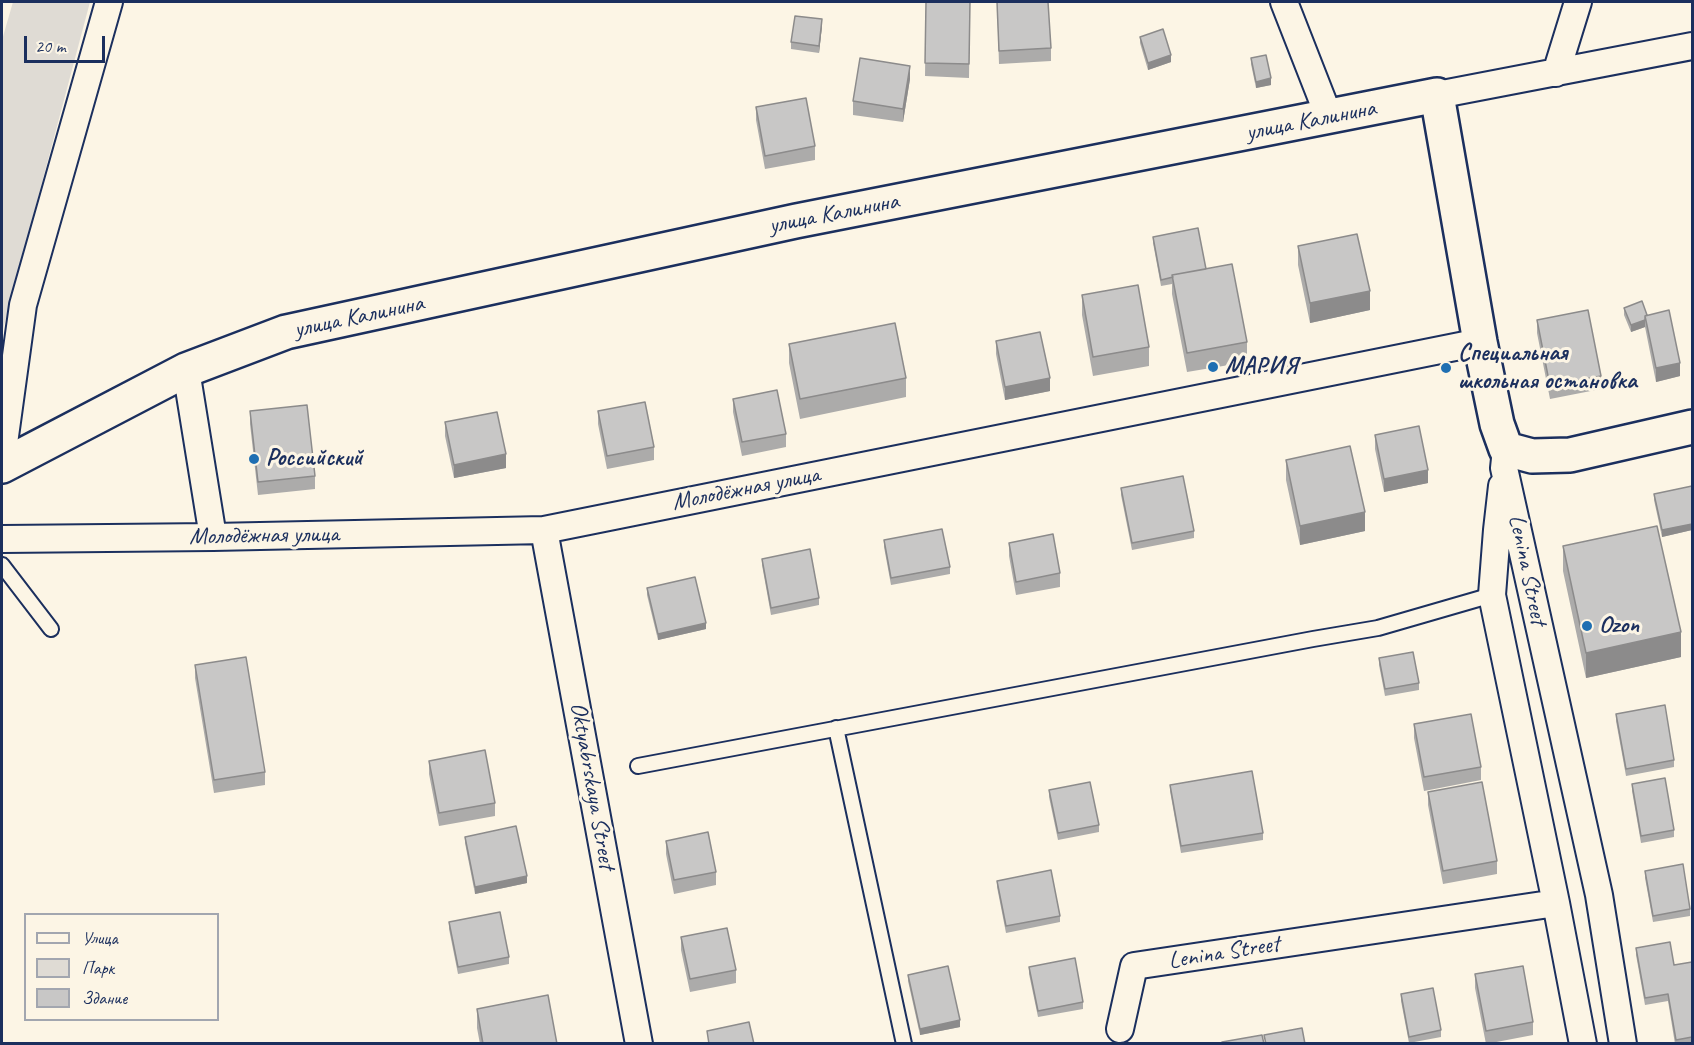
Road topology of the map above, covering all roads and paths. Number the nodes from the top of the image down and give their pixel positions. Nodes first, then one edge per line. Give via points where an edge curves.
1 (109, 2) edge
2 (1284, 2) edge
3 (1578, 2) edge
4 (1692, 46) edge
5 (1556, 73) junction
6 (1437, 95) junction
7 (1329, 117) junction
8 (1480, 342) junction
9 (186, 369) junction
10 (1692, 427) edge
11 (2, 458) edge
12 (1505, 459) junction
13 (2, 466) edge
14 (544, 530) junction
15 (213, 537) junction
16 (2, 539) edge
17 (2, 565) edge
18 (1492, 595) junction
19 (51, 629) dead end
20 (836, 728) junction
21 (638, 766) dead end
22 (1556, 903) junction
23 (1120, 1029) dead end
24 (639, 1044) edge
25 (904, 1044) edge
26 (1583, 1044) edge
27 (1623, 1044) edge

1 - 11 street via 23,305
2 - 7 street
3 - 5 street
4 - 5 street, улица Калинина
5 - 6 street, улица Калинина
6 - 7 street, улица Калинина
6 - 8 street, Lenina Street
7 - 9 street, улица Калинина via 796,221 286,332
8 - 12 street, Lenina Street
8 - 14 street, Молодёжная улица
9 - 13 street, улица Калинина
9 - 15 street
10 - 12 street via 1570,455
12 - 18 street
12 - 27 street, Lenina Street via 1599,895
14 - 15 street, Молодёжная улица
14 - 24 street, Oktyabrskaya Street
15 - 16 street, Молодёжная улица
17 - 19 lane
18 - 20 lane via 1378,628
18 - 22 street
20 - 21 lane
20 - 25 lane
22 - 23 street, Lenina Street via 1134,966
22 - 26 street

